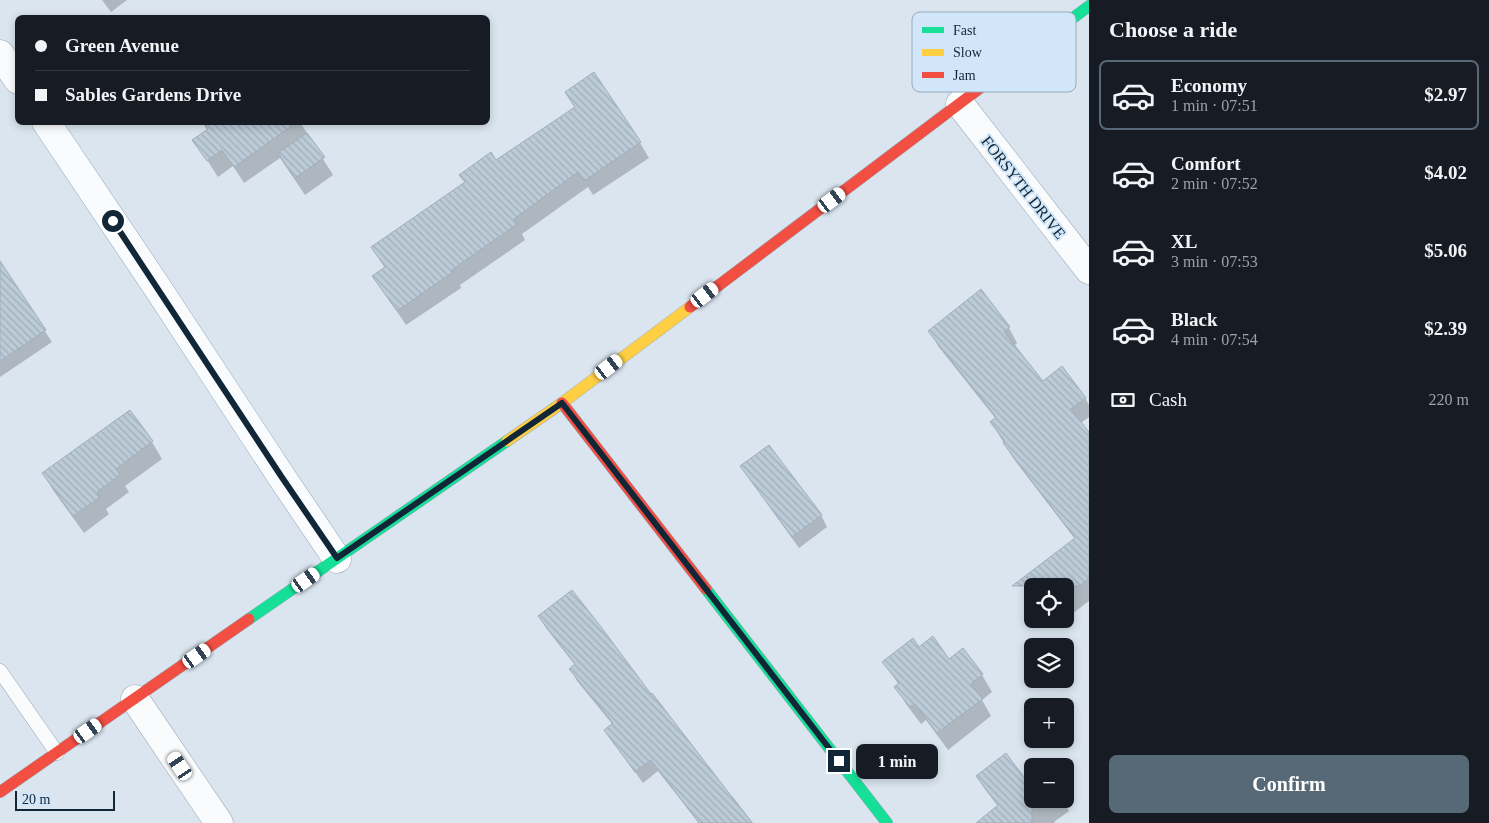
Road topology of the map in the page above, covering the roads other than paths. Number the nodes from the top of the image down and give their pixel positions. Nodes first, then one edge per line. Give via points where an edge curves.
1 (1089, 6) edge
2 (1076, 16) edge
3 (0, 54) edge
4 (15, 76) edge
5 (976, 92) edge
6 (960, 104) junction
7 (48, 125) edge
8 (1089, 270) edge
9 (562, 403) junction
10 (337, 558) junction
11 (0, 671) edge
12 (135, 699) junction
13 (57, 753) junction
14 (0, 792) edge
15 (219, 823) edge
16 (887, 823) edge

1 - 2 main road
3 - 4 street
5 - 6 main road
6 - 8 street, FORSYTH DRIVE
6 - 9 main road
7 - 10 street
9 - 10 main road
9 - 16 main road
10 - 12 main road
11 - 13 lane
12 - 13 main road
12 - 15 street
13 - 14 main road

